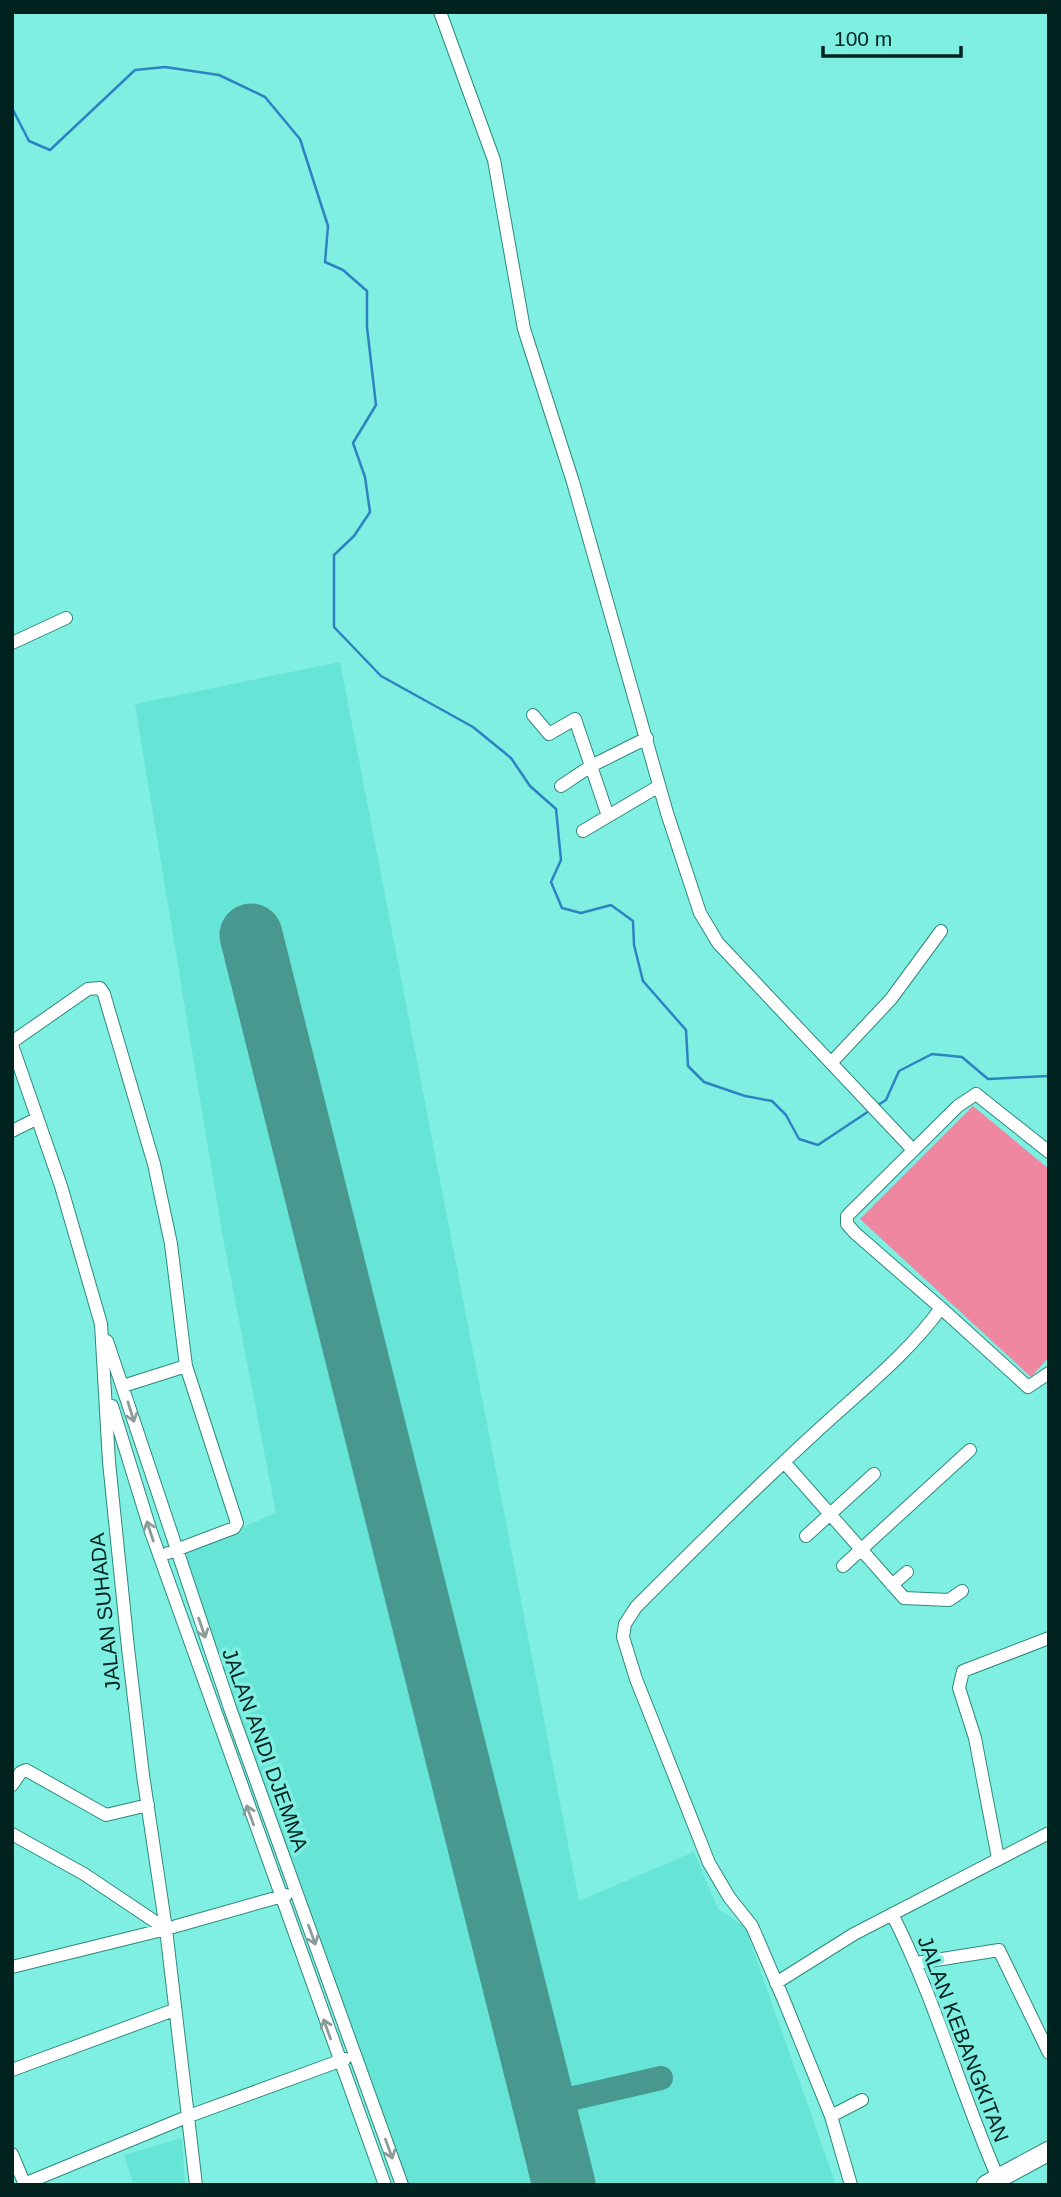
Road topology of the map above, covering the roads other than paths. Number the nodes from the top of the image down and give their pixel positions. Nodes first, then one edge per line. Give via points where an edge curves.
1 (440, 12) edge
2 (65, 618) dead end
3 (12, 643) edge
4 (534, 715) dead end
5 (647, 738) junction
6 (591, 766) junction
7 (561, 786) dead end
8 (659, 786) junction
9 (608, 816) junction
10 (583, 831) dead end
11 (942, 931) dead end
12 (12, 1043) edge
13 (831, 1063) junction
14 (36, 1119) junction
15 (12, 1130) edge
16 (913, 1150) junction
17 (1049, 1152) edge
18 (941, 1308) junction
19 (101, 1324) junction
20 (186, 1366) junction
21 (1049, 1373) edge
22 (123, 1386) junction
23 (108, 1393) junction
24 (970, 1450) dead end
25 (784, 1462) junction
26 (874, 1474) dead end
27 (829, 1513) junction
28 (806, 1536) dead end
29 (860, 1549) junction
30 (175, 1551) junction
31 (159, 1555) junction
32 (843, 1566) dead end
33 (907, 1572) dead end
34 (892, 1585) junction
35 (962, 1591) dead end
36 (1049, 1638) edge
37 (218, 1675) junction
38 (204, 1681) junction
39 (12, 1785) edge
40 (148, 1805) junction
41 (1049, 1833) edge
42 (12, 1834) edge
43 (998, 1858) junction
44 (296, 1891) junction
45 (280, 1896) junction
46 (892, 1914) junction
47 (166, 1929) junction
48 (917, 1963) junction
49 (12, 1967) edge
50 (776, 1983) junction
51 (174, 2010) junction
52 (1049, 2053) edge
53 (355, 2056) junction
54 (339, 2062) junction
55 (12, 2070) edge
56 (862, 2100) dead end
57 (189, 2116) junction
58 (831, 2116) junction
59 (1049, 2151) edge
60 (12, 2154) edge
61 (992, 2181) edge
62 (24, 2184) edge
63 (196, 2185) edge
64 (385, 2185) edge
65 (402, 2185) edge
66 (851, 2185) edge

1 - 5 street via 494,160 524,329
2 - 3 street
4 - 6 street via 549,733 575,719
5 - 6 street
5 - 8 street
6 - 7 street
6 - 9 street
8 - 9 street
8 - 13 street via 700,913 718,943
9 - 10 street
11 - 13 street via 891,999
12 - 14 street, JALAN SUHADA
12 - 20 street via 88,989 100,988 104,994 154,1164 171,1244
13 - 16 street
14 - 15 street
14 - 19 street, JALAN SUHADA via 61,1186
16 - 17 street via 976,1094
16 - 18 street via 847,1216 847,1224
18 - 21 street via 1028,1387
18 - 25 street via 928,1326
19 - 22 street, JALAN ANDI DJEMMA
19 - 23 street, JALAN SUHADA
20 - 22 street
20 - 30 street via 237,1523
22 -> 30 street, JALAN ANDI DJEMMA
31 -> 23 street, JALAN ANDI DJEMMA
23 - 40 street, JALAN SUHADA via 113,1503
24 - 29 street
25 - 27 street
25 - 50 street via 636,1607 623,1637 709,1863 752,1926
26 - 27 street
27 - 28 street
27 - 29 street
29 - 32 street
29 - 34 street
30 - 31 street
30 -> 37 street, JALAN ANDI DJEMMA
31 - 38 street, JALAN ANDI DJEMMA
33 - 34 street
34 - 35 street via 910,1600 949,1600
36 - 43 street via 960,1676
37 - 38 street
37 - 44 street, JALAN ANDI DJEMMA
45 -> 38 street, JALAN ANDI DJEMMA
39 - 40 street via 26,1770 106,1815
40 - 47 street, JALAN SUHADA
41 - 43 street
42 - 47 street via 84,1874
43 - 46 street
44 - 45 street
44 -> 53 street, JALAN ANDI DJEMMA
45 - 47 street
54 -> 45 street, JALAN ANDI DJEMMA
46 - 48 street, JALAN KEBANGKITAN
46 - 50 street
47 - 49 street
47 - 51 street, JALAN SUHADA
48 - 52 street via 999,1950
48 - 61 street, JALAN KEBANGKITAN
50 - 58 street
51 - 55 street
51 - 57 street, JALAN SUHADA
53 - 54 street
53 -> 65 street, JALAN ANDI DJEMMA
54 - 57 street
54 - 64 street, JALAN ANDI DJEMMA
56 - 58 street
57 - 62 street
57 - 63 street, JALAN SUHADA
58 - 66 street
59 - 61 highway
60 - 62 street

